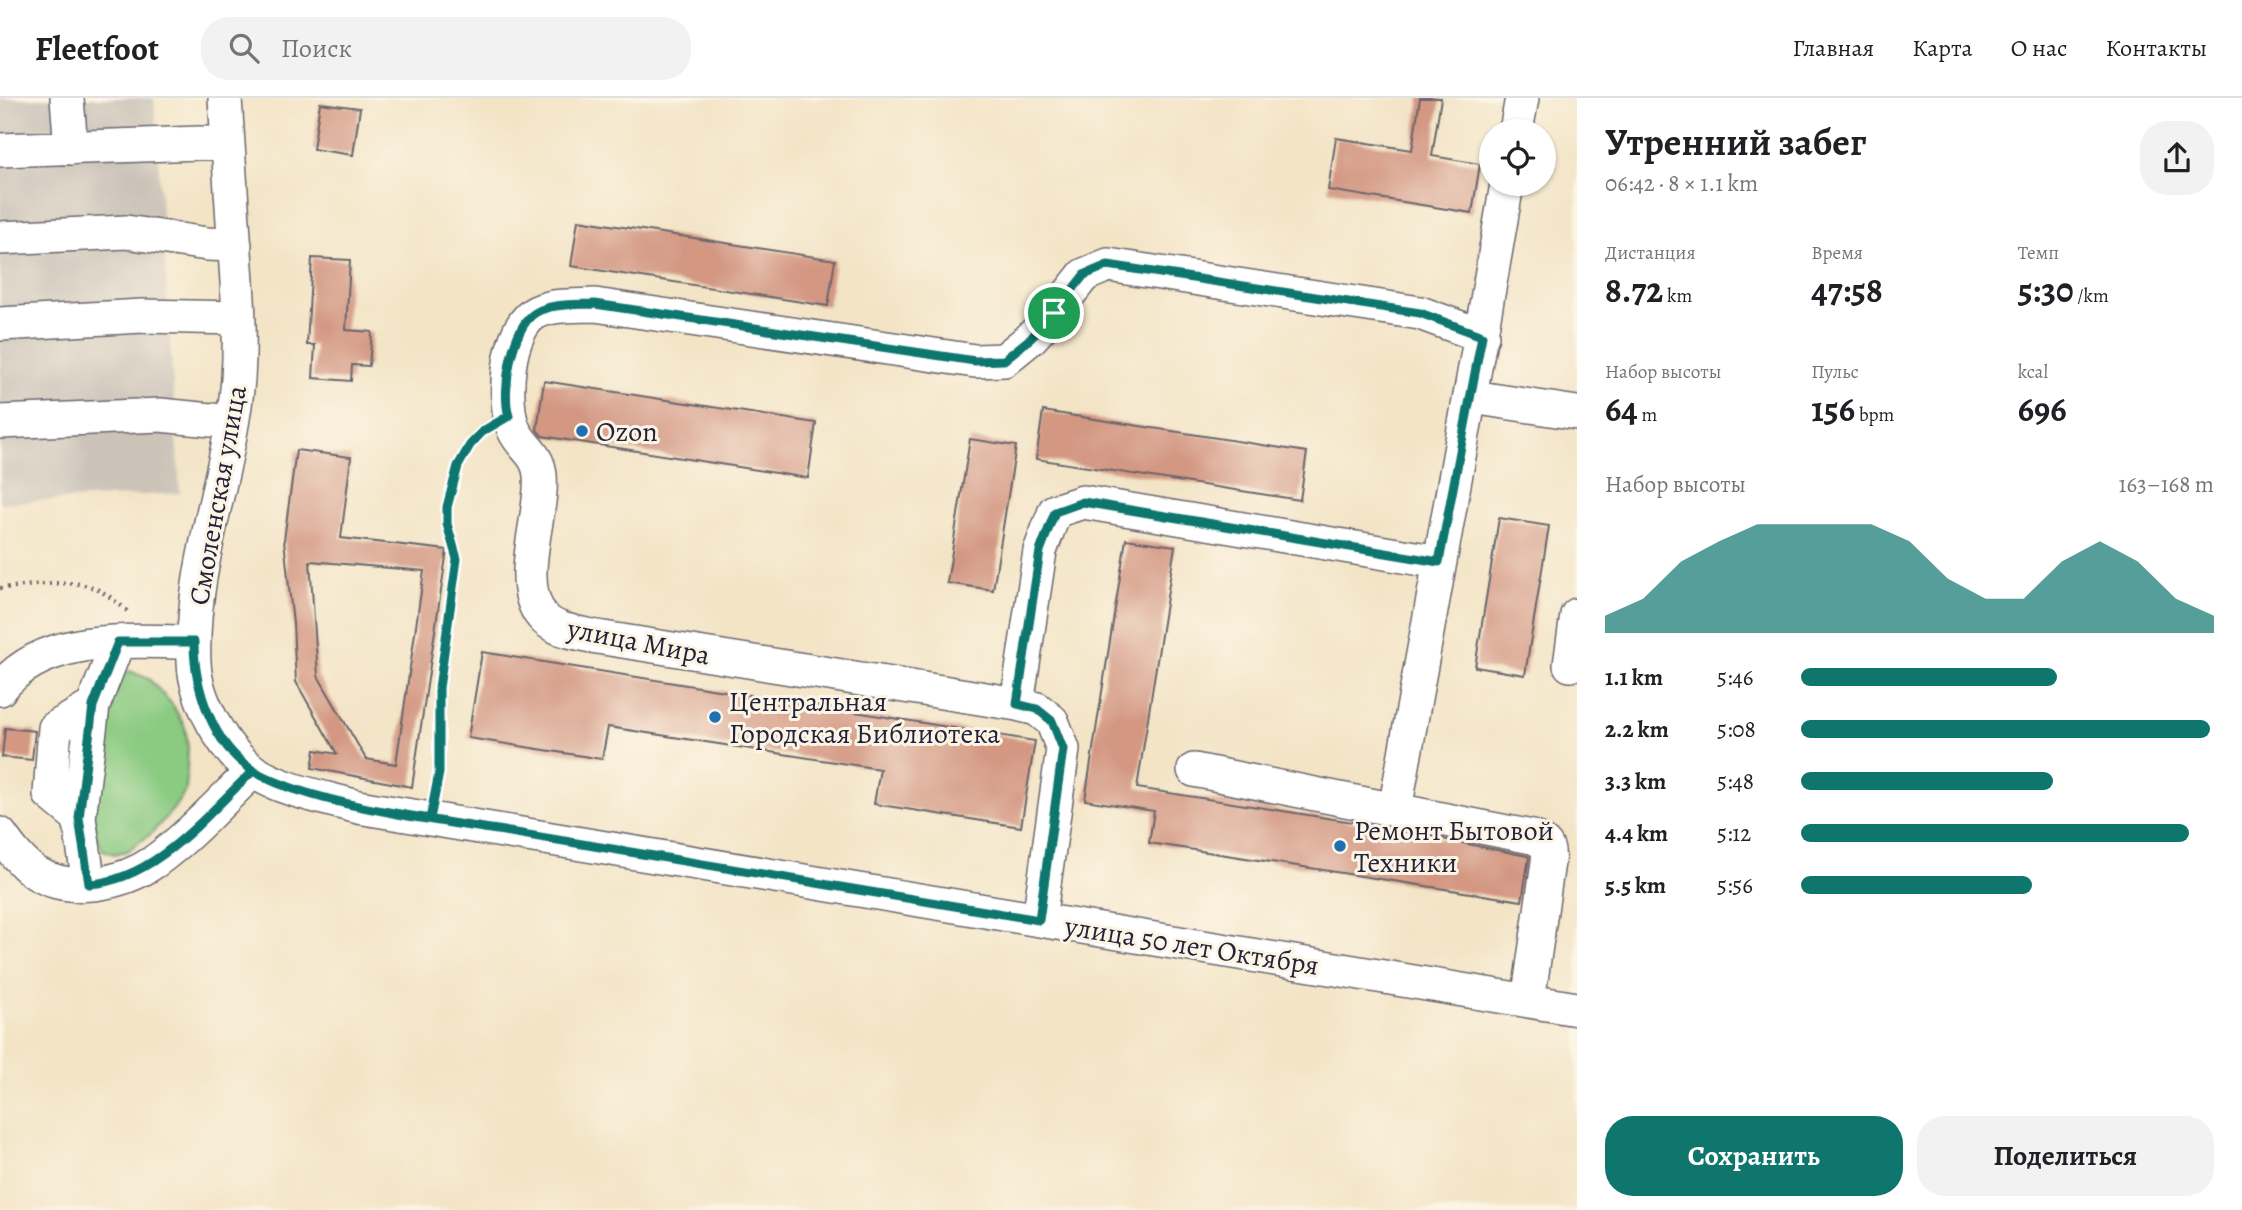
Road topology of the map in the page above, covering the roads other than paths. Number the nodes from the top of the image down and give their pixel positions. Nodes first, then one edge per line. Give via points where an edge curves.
1 (67, 98) edge
2 (225, 98) edge
3 (1522, 98) edge
4 (1518, 119) edge
5 (228, 142) junction
6 (71, 148) junction
7 (0, 150) edge
8 (1505, 196) edge
9 (0, 238) edge
10 (234, 245) junction
11 (239, 318) junction
12 (0, 324) edge
13 (1482, 336) junction
14 (1472, 397) junction
15 (1577, 413) edge
16 (0, 422) edge
17 (232, 422) junction
18 (1439, 562) junction
19 (1577, 615) edge
20 (118, 642) junction
21 (194, 642) junction
22 (1570, 665) dead end
23 (0, 689) edge
24 (1017, 704) junction
25 (245, 764) junction
26 (1194, 770) dead end
27 (1395, 810) junction
28 (0, 834) edge
29 (89, 884) junction
30 (1039, 920) junction
31 (1528, 1001) junction
32 (1577, 1009) edge

1 - 6 street
2 - 5 street, Смоленская улица
3 - 4 street
5 - 6 street
5 - 10 street, Смоленская улица
6 - 7 street
8 - 13 street
9 - 10 street via 126,232
10 - 11 street, Смоленская улица
11 - 12 street via 142,316
11 - 17 street, Смоленская улица
13 - 14 street
13 - 24 street, улица Мира via 1420,313 1108,265 1084,275 1031,338 1004,360 975,361 595,304 534,313 519,331 509,368 507,408 514,432 537,460 541,478 530,574 534,602 543,617 558,628 605,638
14 - 15 street
14 - 18 street
16 - 17 street via 160,415
17 - 21 street, Смоленская улица via 198,593
18 - 24 street via 1083,502 1055,512 1040,551
18 - 27 street
19 - 22 street
20 - 21 street
20 - 23 street via 43,656
20 - 29 street via 93,706 55,728 50,794 79,818
21 - 25 street, Смоленская улица via 194,664 207,710
24 - 30 street, улица Мира via 1037,709 1052,721 1063,749
25 - 29 street via 178,842 153,862 130,875
25 - 30 street, улица 50 лет Октября via 299,791 358,807
26 - 27 street
27 - 31 street via 1544,841 1548,862
28 - 29 street via 37,873 48,879
30 - 31 street, улица 50 лет Октября
31 - 32 street, улица 50 лет Октября

